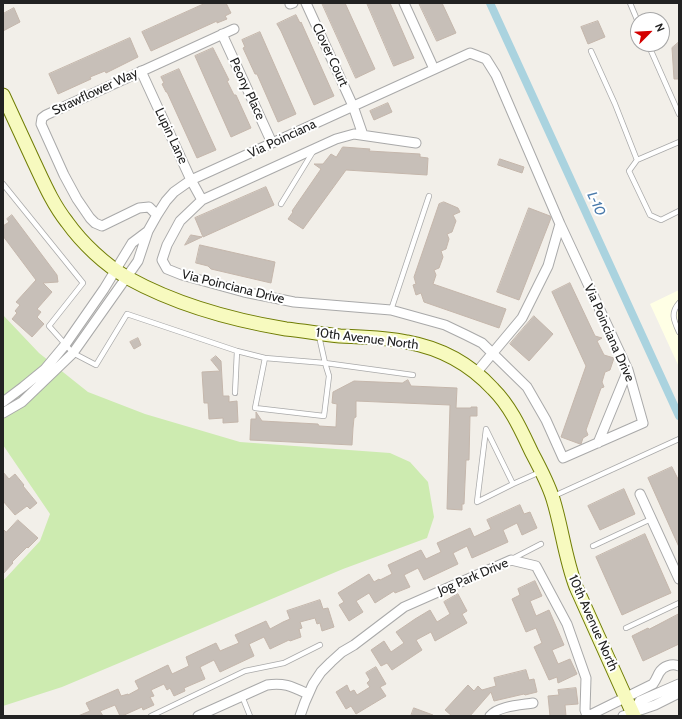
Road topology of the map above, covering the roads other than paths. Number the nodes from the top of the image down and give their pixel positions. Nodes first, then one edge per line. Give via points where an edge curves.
1 (306, 3) edge
2 (404, 3) edge
3 (234, 29) dead end
4 (222, 34) junction
5 (591, 50) dead end
6 (652, 52) edge
7 (434, 69) junction
8 (141, 71) junction
9 (3, 95) edge
10 (353, 106) junction
11 (679, 114) edge
12 (7, 116) edge
13 (363, 135) junction
14 (679, 142) edge
15 (272, 143) junction
16 (416, 143) dead end
17 (315, 148) junction
18 (637, 160) junction
19 (192, 180) junction
20 (3, 184) edge
21 (8, 191) junction
22 (3, 193) edge
23 (429, 196) dead end
24 (202, 200) junction
25 (281, 204) dead end
26 (679, 211) edge
27 (157, 215) junction
28 (560, 224) junction
29 (148, 232) junction
30 (115, 269) junction
31 (126, 277) junction
32 (679, 303) edge
33 (391, 310) junction
34 (679, 332) edge
35 (318, 334) junction
36 (65, 345) junction
37 (237, 351) junction
38 (73, 353) junction
39 (493, 354) junction
40 (265, 358) junction
41 (325, 363) junction
42 (628, 370) junction
43 (476, 373) junction
44 (45, 374) junction
45 (413, 374) dead end
46 (235, 393) dead end
47 (3, 402) edge
48 (3, 413) edge
49 (679, 439) edge
50 (598, 443) junction
51 (542, 471) junction
52 (514, 484) junction
53 (640, 494) dead end
54 (552, 497) junction
55 (651, 519) junction
56 (541, 544) dead end
57 (593, 546) dead end
58 (511, 560) junction
59 (679, 579) edge
60 (679, 603) edge
61 (626, 628) dead end
62 (320, 645) dead end
63 (679, 666) edge
64 (679, 684) edge
65 (679, 693) edge
66 (308, 694) junction
67 (242, 696) junction
68 (626, 697) junction
69 (533, 703) dead end
70 (630, 715) edge
71 (150, 716) edge
72 (198, 716) edge
73 (250, 716) edge
74 (300, 716) edge
75 (490, 716) edge
76 (587, 716) edge

1 - 10 street, Clover Court
2 - 7 street
3 - 4 street, Strawflower Way
4 - 8 street, Strawflower Way
4 - 15 street, Peony Place
5 - 18 lane
6 - 11 lane
7 - 10 street, Via Poinciana
7 - 28 street, Via Poinciana Drive via 470,53 486,59 496,75
8 - 19 street, Lupin Lane
8 - 27 street, Strawflower Way via 46,115 42,118 41,124 77,199 95,223 102,226 139,208 149,207
9 - 12 street, 10th Avenue North
10 - 13 street
10 - 15 street, Via Poinciana
12 - 30 street, 10th Avenue North via 54,204 82,240
13 - 16 street, Via Poinciana Drive
13 - 17 street, Via Poinciana Drive via 354,134
14 - 18 lane
15 - 19 street, Via Poinciana
17 - 24 street, Via Poinciana Drive
17 - 25 lane
18 - 26 lane via 629,171 650,215 661,220
19 - 24 street, Lupin Lane
19 - 27 street, Via Poinciana via 174,192
20 - 21 lane
21 - 22 lane
21 - 36 lane via 83,283 49,326
23 - 33 lane
24 - 33 street, Via Poinciana Drive via 180,221 170,239 162,260 167,269 244,292 294,302
27 - 29 street, Via Poinciana
28 - 39 street via 548,266 522,318
28 - 42 street, Via Poinciana Drive
29 - 30 street, Via Poinciana via 132,243
29 - 31 street, Via Poinciana via 138,261
30 - 31 street, 10th Avenue North
30 - 36 street, Via Poinciana
31 - 35 street, 10th Avenue North via 174,299 215,313 258,324
31 - 38 street, Via Poinciana
32 - 34 lane via 675,308 674,322
33 - 39 street, Via Poinciana Drive via 445,325 482,343
35 - 41 lane
35 - 43 street, 10th Avenue North via 394,340 425,346 443,353
36 - 38 lane
36 - 44 street, Via Poinciana
37 - 38 lane via 127,314 96,365
37 - 40 lane
37 - 46 lane
38 - 44 street, Via Poinciana
39 - 43 street
39 - 50 street, Via Poinciana Drive via 527,387 546,420 563,458
40 - 41 lane
40 - 41 lane via 255,408 324,416 329,376
41 - 45 lane
42 - 50 street
42 - 50 street, Via Poinciana Drive via 643,423
43 - 51 street, 10th Avenue North via 506,404
44 - 47 street, Via Poinciana
44 - 48 street, Via Poinciana via 22,402
49 - 54 lane
51 - 52 lane
51 - 54 street, 10th Avenue North
52 - 52 lane via 493,443 486,429 476,502
53 - 55 street
54 - 68 street, 10th Avenue North via 569,570
55 - 57 lane
55 - 59 street
56 - 58 lane
58 - 66 street, Jog Park Drive via 404,607 342,652 321,672
58 - 76 street, Jog Park Drive via 536,566 567,624 586,678
60 - 61 lane
62 - 71 lane via 284,663 245,671
63 - 68 street via 669,665 660,672 653,684
64 - 70 street via 640,701
65 - 70 street
66 - 67 street via 292,686 280,684 267,685
66 - 74 street, Jog Park Drive
67 - 72 street
67 - 73 lane
68 - 70 street, 10th Avenue North
68 - 76 street
69 - 75 street via 501,708

